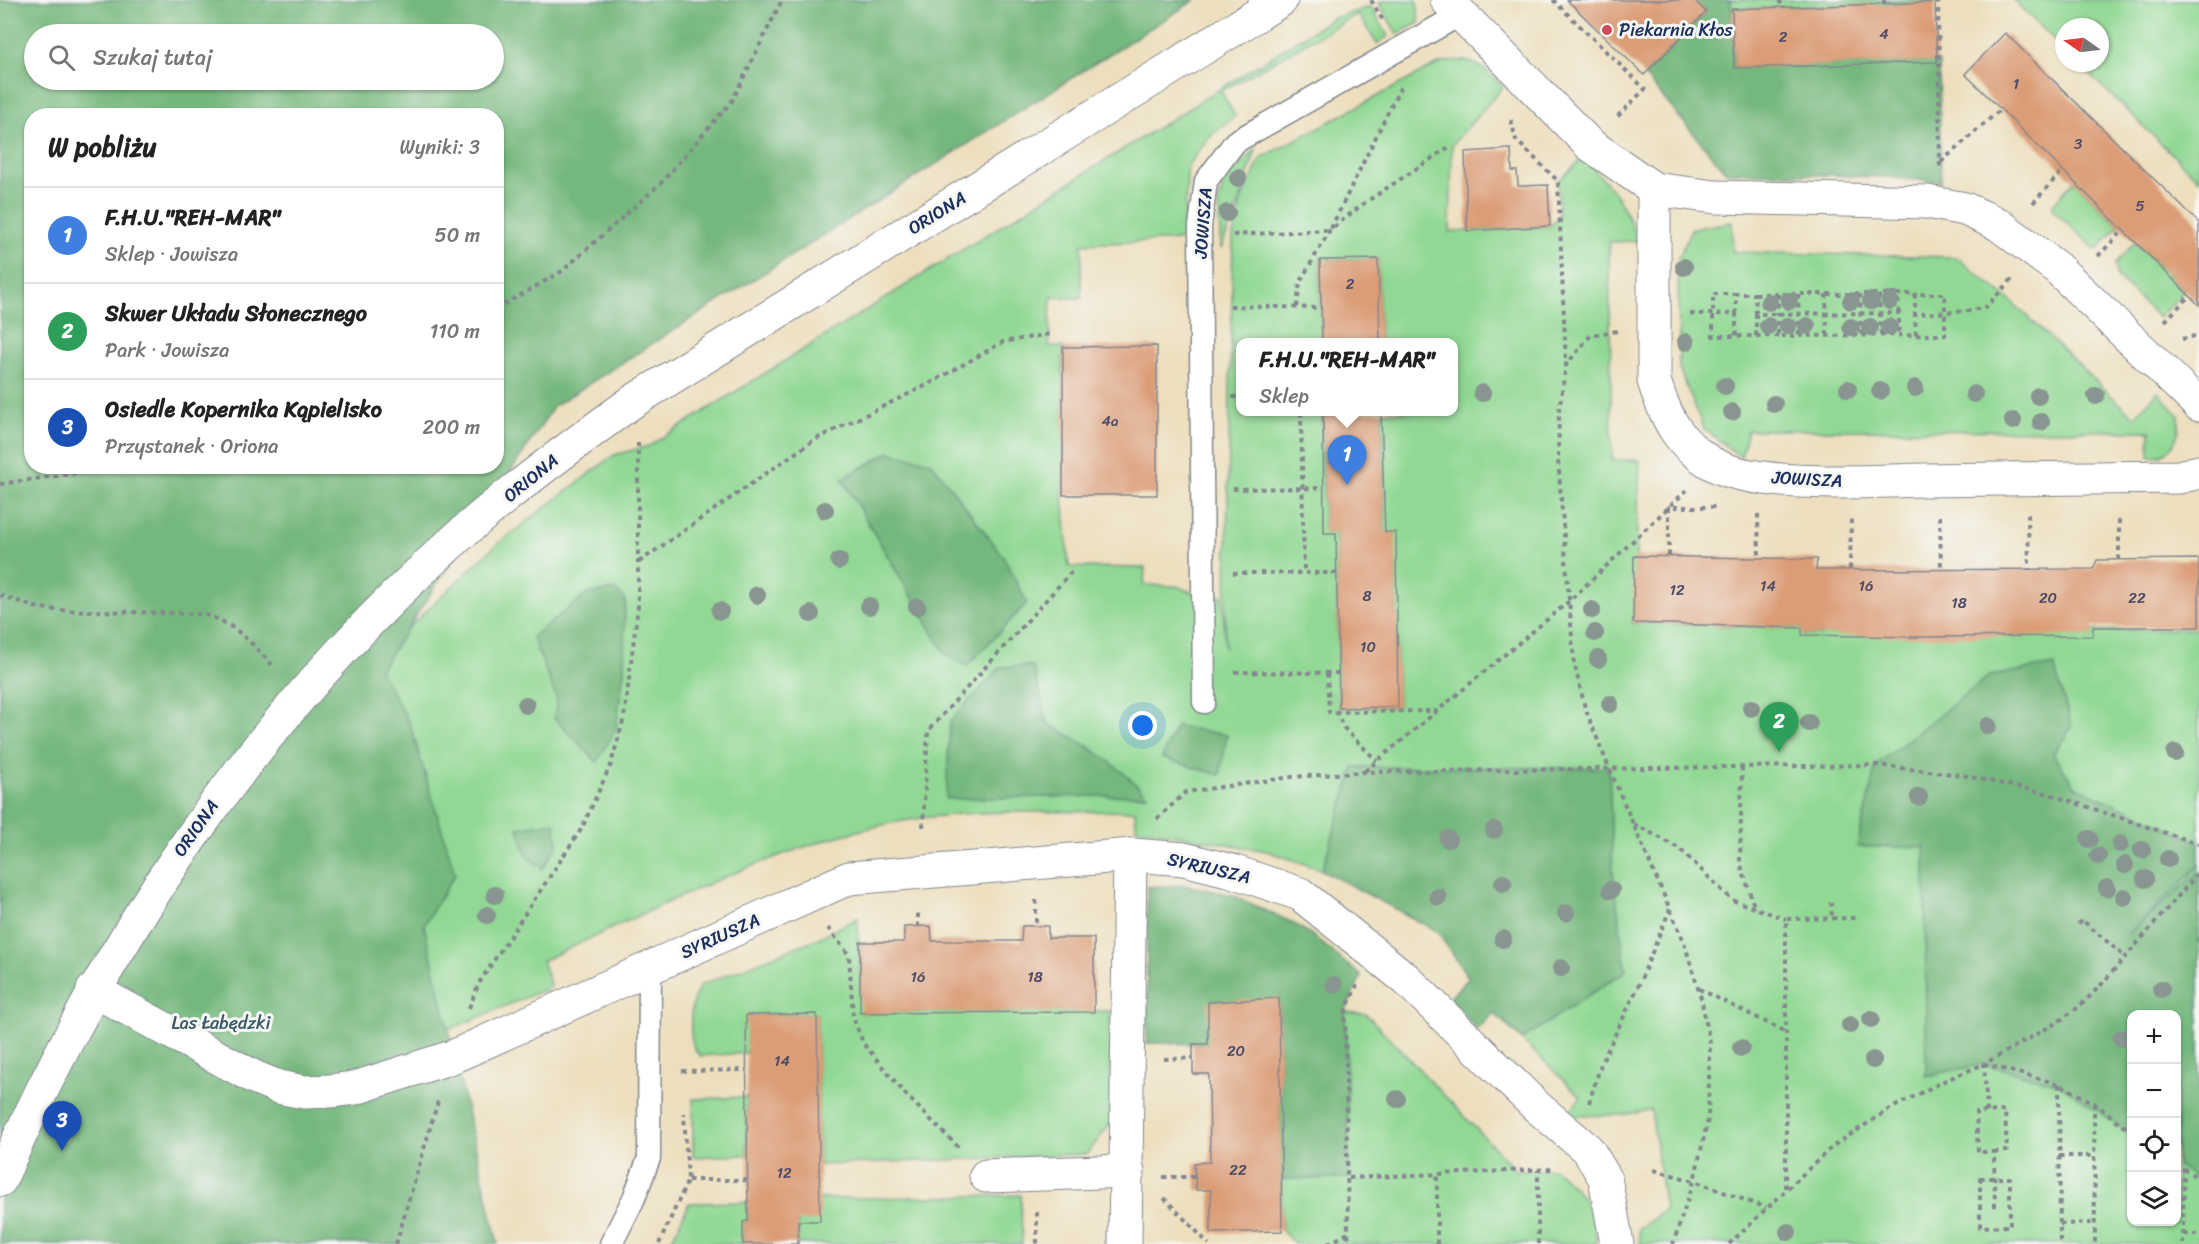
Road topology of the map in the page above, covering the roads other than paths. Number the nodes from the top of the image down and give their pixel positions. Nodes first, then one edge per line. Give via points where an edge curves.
1 (1281, 0) edge
2 (1454, 7) edge
3 (1654, 189) junction
4 (2199, 405) edge
5 (2199, 472) edge
6 (1204, 702) dead end
7 (1130, 855) junction
8 (650, 968) junction
9 (93, 990) junction
10 (1141, 1174) junction
11 (986, 1176) road end
12 (0, 1180) edge
13 (611, 1244) edge
14 (1125, 1244) edge
15 (1617, 1244) edge

1 - 9 street, ORIONA via 632,402 544,466 452,543 300,694 218,796 170,864
2 - 3 street, JOWISZA via 1589,144
2 - 6 lane, JOWISZA via 1235,142 1206,181 1200,226
3 - 4 street, JOWISZA via 1715,197 1965,209 1998,224 2057,268
3 - 5 street, JOWISZA via 1668,320 1654,381 1663,409 1682,442 1714,465 1752,476 1814,482 2179,477
7 - 8 street, SYRIUSZA via 849,878
7 - 10 street
7 - 15 street, SYRIUSZA via 1184,859 1300,894 1344,929 1406,979 1536,1106 1588,1150 1605,1178
8 - 9 street, SYRIUSZA via 452,1057 355,1088 304,1092 254,1077
8 - 13 lane via 649,1158
9 - 12 street, ORIONA
10 - 11 street
10 - 14 street

